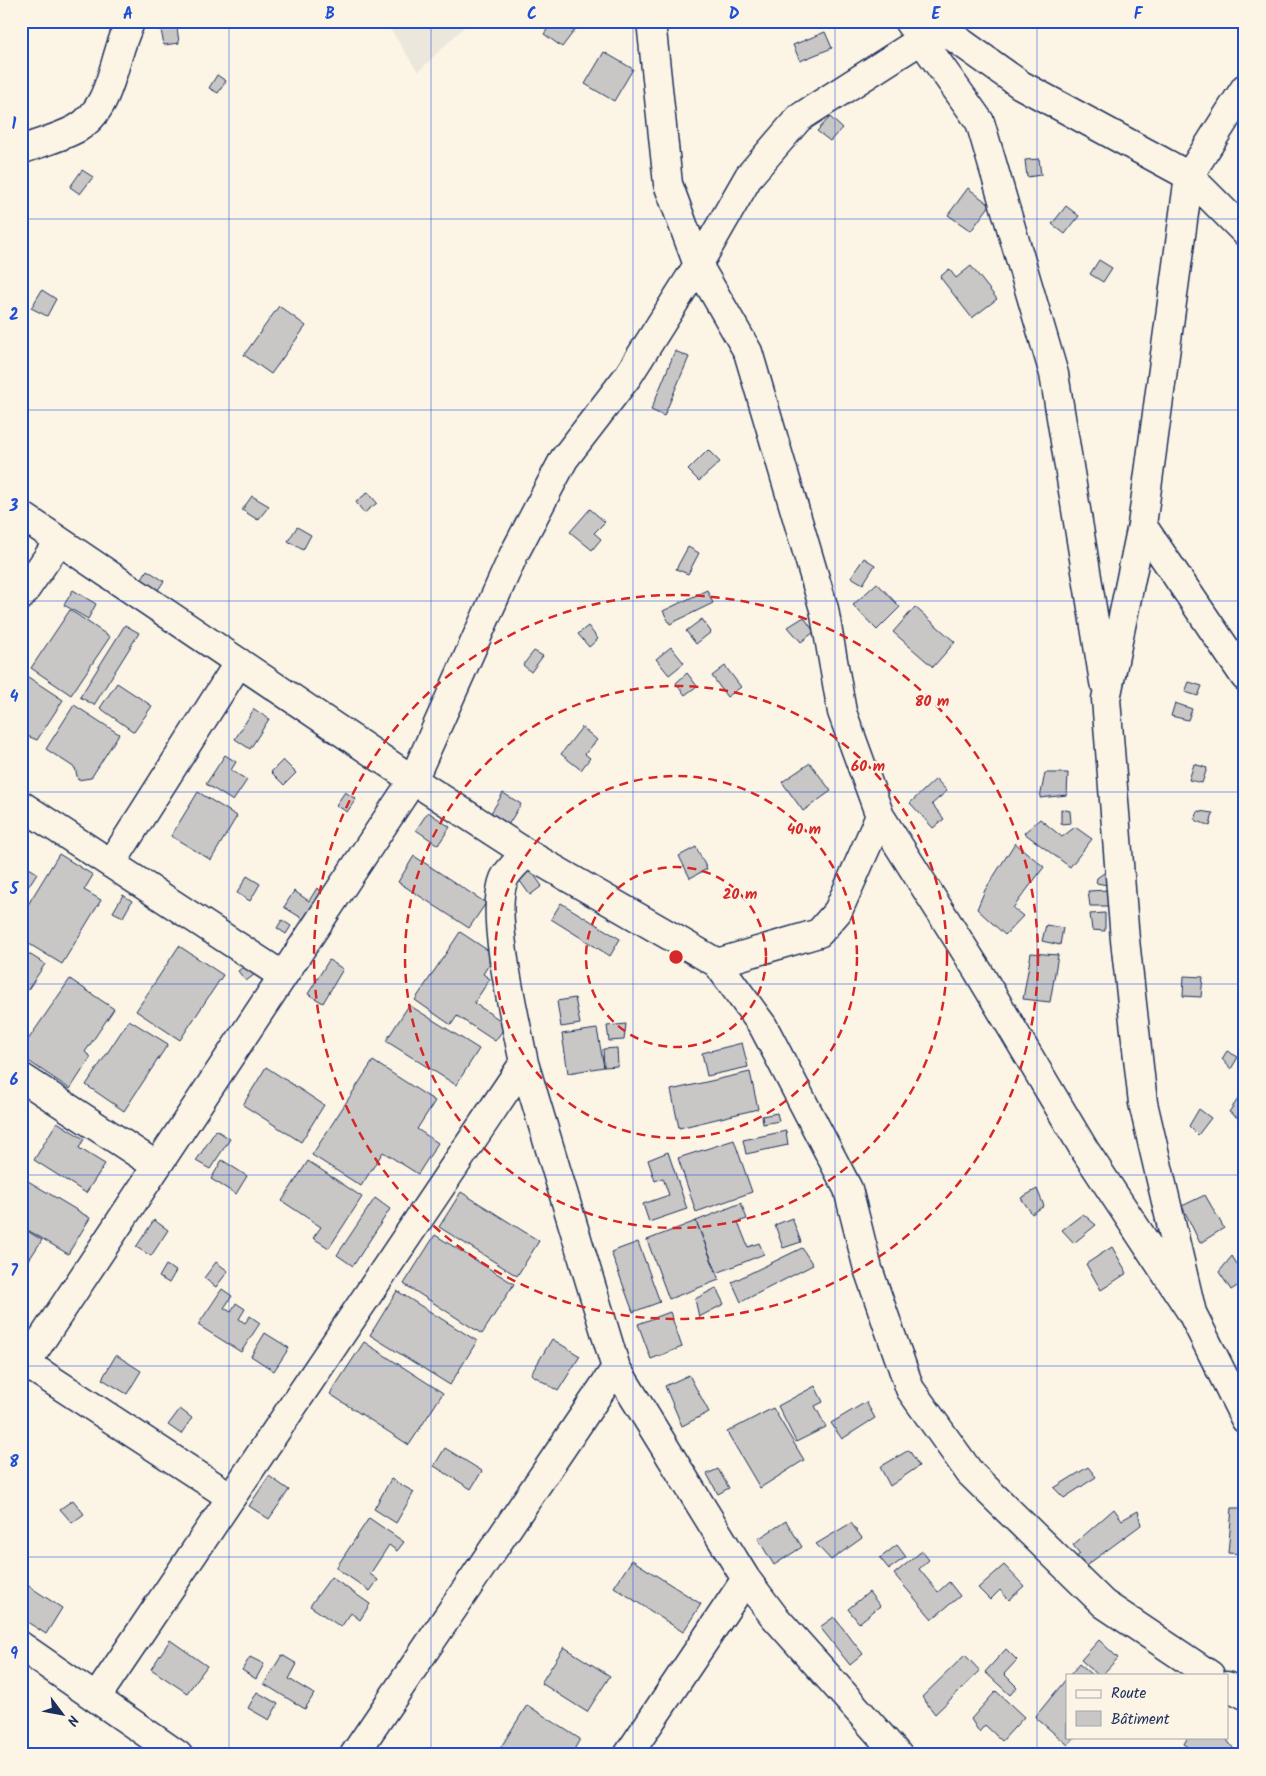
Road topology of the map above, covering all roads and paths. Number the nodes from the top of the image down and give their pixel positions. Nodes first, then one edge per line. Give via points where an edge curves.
1 (131, 21) edge
2 (652, 21) edge
3 (920, 27) edge
4 (1245, 88) edge
5 (21, 150) edge
6 (1189, 176) junction
7 (1245, 232) edge
8 (698, 265) junction
9 (21, 515) edge
10 (1142, 526) junction
11 (59, 540) junction
12 (21, 596) edge
13 (239, 662) junction
14 (1245, 676) edge
15 (1106, 699) junction
16 (412, 780) junction
17 (21, 805) edge
18 (880, 816) junction
19 (526, 853) junction
20 (111, 864) junction
21 (717, 963) junction
22 (283, 976) junction
23 (524, 1063) junction
24 (21, 1077) edge
25 (157, 1166) junction
26 (1192, 1313) junction
27 (23, 1365) edge
28 (616, 1368) junction
29 (1245, 1419) edge
30 (231, 1497) junction
31 (746, 1579) junction
32 (21, 1646) edge
33 (1209, 1674) edge
34 (1228, 1686) edge
35 (1245, 1695) edge
36 (96, 1698) junction
37 (178, 1755) edge
38 (354, 1755) edge
39 (628, 1755) edge
40 (898, 1755) edge

1 - 5 street via 99,109 77,128
2 - 8 street via 668,184
3 - 6 street
3 - 8 street via 799,118 749,176
3 - 15 street via 980,122 1054,374
4 - 6 street
6 - 7 street
6 - 10 street
8 - 16 street via 628,376 564,459 514,554
8 - 18 street via 748,352 824,609 842,712
9 - 11 street
10 - 14 street
10 - 15 street
11 - 12 street
11 - 13 street
13 - 16 street
13 - 20 street
15 - 26 street via 1125,940 1143,1103
16 - 19 street
16 - 22 street
17 - 20 street
18 - 21 street via 838,911 819,933
18 - 26 street via 978,971 1084,1149
19 - 21 street
19 - 23 street via 505,878 499,895 498,919
20 - 22 street
21 - 33 street via 763,1026 848,1189 868,1268 910,1389 970,1473 1104,1604
22 - 25 street
23 - 28 street
23 - 30 street
24 - 25 street
25 - 27 street
26 - 29 street
27 - 30 street
28 - 31 street
28 - 38 street
30 - 36 street
31 - 39 street
31 - 40 street via 773,1616
32 - 36 street
34 - 35 street
36 - 37 street

